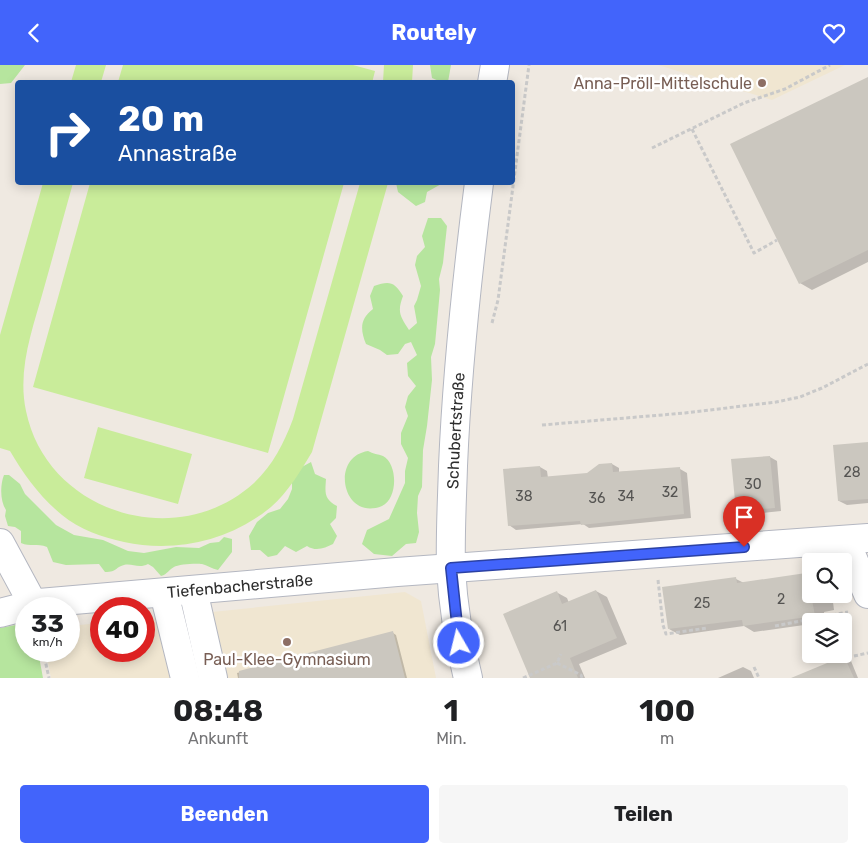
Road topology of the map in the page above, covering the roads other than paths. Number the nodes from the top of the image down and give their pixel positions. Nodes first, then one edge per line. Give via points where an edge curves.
1 (495, 65) edge
2 (492, 80) edge
3 (479, 185) edge
4 (857, 539) edge
5 (0, 543) edge
6 (451, 568) junction
7 (193, 590) junction
8 (164, 593) junction
9 (29, 597) edge
10 (80, 600) edge
11 (859, 603) edge
12 (15, 609) edge
13 (0, 613) edge
14 (184, 678) edge
15 (213, 678) edge
16 (468, 678) edge

1 - 2 street
3 - 6 street, Schubertstraße via 456,395
4 - 6 street, Tiefenbacherstraße
4 - 11 street
5 - 9 street
6 - 7 street, Tiefenbacherstraße
6 - 16 street, Schubertstraße via 459,643
7 - 8 street, Tiefenbacherstraße
7 - 15 street
8 - 10 street, Tiefenbacherstraße
8 - 14 street
12 - 13 street, Tiefenbacherstraße

